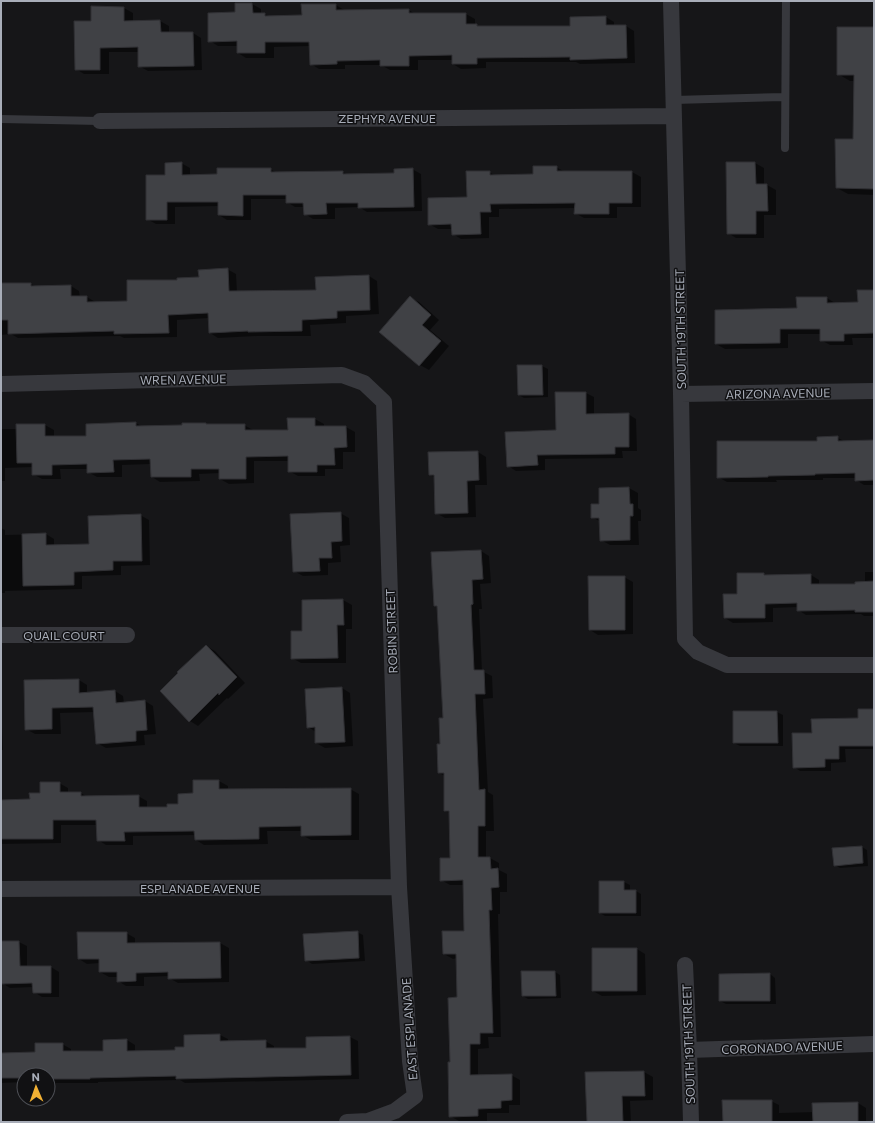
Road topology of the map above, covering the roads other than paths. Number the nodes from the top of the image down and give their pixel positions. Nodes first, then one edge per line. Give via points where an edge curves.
1 (671, 1) edge
2 (786, 1) edge
3 (785, 97) junction
4 (674, 100) junction
5 (674, 116) junction
6 (1, 119) edge
7 (100, 121) joint
8 (785, 148) dead end
9 (1, 384) edge
10 (364, 384) joint
11 (874, 391) edge
12 (681, 394) junction
13 (1, 635) edge
14 (127, 635) dead end
15 (874, 665) edge
16 (399, 887) junction
17 (1, 889) edge
18 (685, 965) dead end
19 (874, 1044) edge
20 (689, 1050) junction
21 (346, 1122) edge
22 (691, 1122) edge

1 - 4 street, SOUTH 19TH STREET
2 - 3 lane
3 - 4 lane
3 - 8 lane
4 - 5 street, SOUTH 19TH STREET
5 - 7 street, ZEPHYR AVENUE
5 - 12 street, SOUTH 19TH STREET
6 - 7 lane
9 - 10 street, WREN AVENUE via 342,375
10 - 16 street, ROBIN STREET via 384,402
11 - 12 street, ARIZONA AVENUE
12 - 15 street, SOUTH 19TH STREET via 685,639 698,652 727,666
13 - 14 street, QUAIL COURT
16 - 17 street, ESPLANADE AVENUE
16 - 21 street, EAST ESPLANADE via 410,1062 415,1096 394,1111 368,1122
18 - 20 street, SOUTH 19TH STREET
19 - 20 street, CORONADO AVENUE
20 - 22 street, SOUTH 19TH STREET

